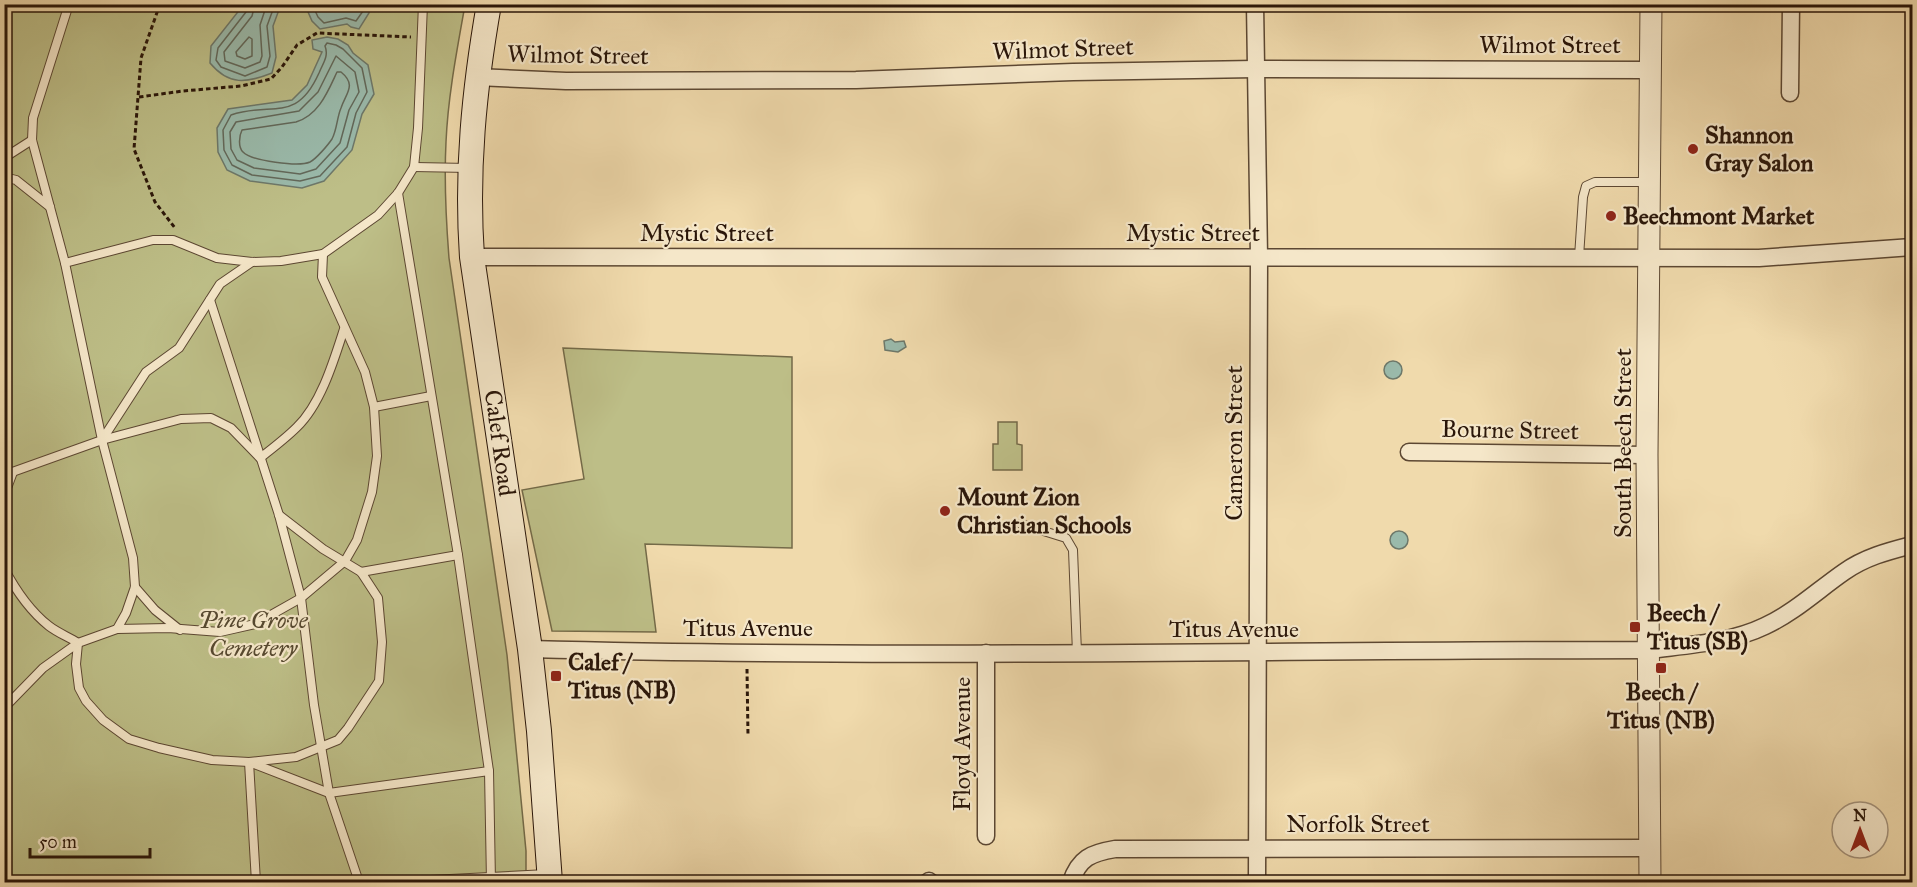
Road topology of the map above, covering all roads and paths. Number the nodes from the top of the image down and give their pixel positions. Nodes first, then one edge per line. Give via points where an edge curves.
1 (69, 4) edge
2 (160, 4) edge
3 (423, 4) edge
4 (489, 4) edge
5 (1256, 4) edge
6 (1651, 4) edge
7 (1791, 4) edge
8 (422, 38) junction
9 (1255, 69) junction
10 (1651, 70) junction
11 (477, 77) junction
12 (1790, 93) dead end
13 (139, 97) junction
14 (32, 140) junction
15 (4, 158) edge
16 (414, 167) junction
17 (469, 168) junction
18 (4, 177) edge
19 (1649, 182) junction
20 (398, 193) junction
21 (50, 207) junction
22 (189, 246) junction
23 (1912, 247) edge
24 (323, 254) junction
25 (472, 257) junction
26 (1259, 257) junction
27 (1579, 257) junction
28 (1649, 257) junction
29 (252, 262) junction
30 (65, 263) junction
31 (210, 300) junction
32 (344, 329) junction
33 (431, 396) junction
34 (374, 407) junction
35 (102, 440) junction
36 (1409, 453) dead end
37 (1647, 455) junction
38 (260, 458) junction
39 (9, 474) edge
40 (4, 496) edge
41 (279, 515) junction
42 (1021, 524) dead end
43 (1912, 545) edge
44 (458, 555) junction
45 (345, 561) junction
46 (4, 568) edge
47 (361, 572) junction
48 (135, 587) junction
49 (301, 598) junction
50 (117, 630) junction
51 (181, 630) junction
52 (78, 643) junction
53 (530, 649) junction
54 (1648, 650) junction
55 (747, 652) junction
56 (986, 653) junction
57 (1077, 653) junction
58 (1257, 653) junction
59 (4, 708) edge
60 (748, 736) dead end
61 (321, 746) junction
62 (249, 762) junction
63 (489, 771) junction
64 (329, 793) junction
65 (986, 836) dead end
66 (1257, 848) junction
67 (1650, 848) junction
68 (1073, 877) edge
69 (550, 878) edge
70 (491, 880) edge
71 (256, 882) edge
72 (359, 882) edge
73 (390, 882) edge
74 (1257, 882) edge
75 (1650, 882) edge

1 - 14 lane via 33,118
2 - 13 path via 141,58
3 - 8 lane
4 - 11 main road, Calef Road
5 - 9 street, Cameron Street
6 - 10 street, South Beech Street
7 - 12 street
8 - 13 path via 317,33 297,45 271,79
8 - 16 lane
9 - 10 street, Wilmot Street
9 - 11 street, Wilmot Street via 856,80 566,81
9 - 26 street, Cameron Street
10 - 19 street, South Beech Street
11 - 17 main road, Calef Road
13 - 22 path via 134,149 155,202
14 - 15 lane
14 - 21 lane
16 - 17 lane
16 - 20 lane
17 - 25 main road, Calef Road
18 - 21 lane via 16,180
19 - 27 lane via 1595,182 1586,186
19 - 28 street, South Beech Street
20 - 24 lane via 378,215
20 - 33 lane
21 - 30 lane
22 - 29 lane via 217,258
22 - 30 lane via 172,240 153,240
23 - 28 street, Mystic Street via 1760,258
24 - 29 lane
24 - 32 lane via 322,277
25 - 26 street, Mystic Street
25 - 53 main road, Calef Road
26 - 27 street, Mystic Street
26 - 58 street, Cameron Street
27 - 28 street, Mystic Street
28 - 37 street, South Beech Street
29 - 31 lane via 220,284
30 - 35 lane
31 - 35 lane via 179,348 146,372
31 - 38 lane
32 - 34 lane via 366,372
32 - 38 lane via 333,362 299,426
33 - 34 lane
33 - 44 lane
34 - 45 lane via 377,456 372,492 357,540
35 - 38 lane via 181,419 211,418 231,428
35 - 39 lane
35 - 48 lane via 133,558
36 - 37 street, Bourne Street
37 - 54 street, South Beech Street
38 - 41 lane
39 - 40 lane
41 - 45 lane
41 - 49 lane
42 - 57 lane via 1066,538 1073,550
43 - 54 street, Titus Avenue via 1864,560 1764,627 1701,644
44 - 47 lane
44 - 63 lane
45 - 47 lane
45 - 49 lane
46 - 52 lane via 36,613
47 - 61 lane via 378,598 382,642 379,681 338,740
48 - 50 lane
48 - 51 lane via 155,610
49 - 51 lane via 255,624 220,632
49 - 61 lane
50 - 51 lane
50 - 52 lane
52 - 59 lane via 43,668
52 - 62 lane via 79,688 103,720 129,739 212,760
53 - 55 street, Titus Avenue
53 - 69 main road, Calef Road
54 - 58 street, Titus Avenue
54 - 67 street, South Beech Street
55 - 56 street, Titus Avenue
55 - 60 path
56 - 57 street, Titus Avenue
56 - 65 street, Floyd Avenue
57 - 58 street, Titus Avenue
58 - 66 street, Cameron Street
61 - 62 lane via 296,757
61 - 64 lane
62 - 64 lane
62 - 71 lane
63 - 64 lane
63 - 70 lane
64 - 72 lane
66 - 67 street, Norfolk Street
66 - 68 street, Norfolk Street via 1115,849 1097,852 1077,866
66 - 74 street, Cameron Street
67 - 75 street, South Beech Street
69 - 70 lane
70 - 73 lane

